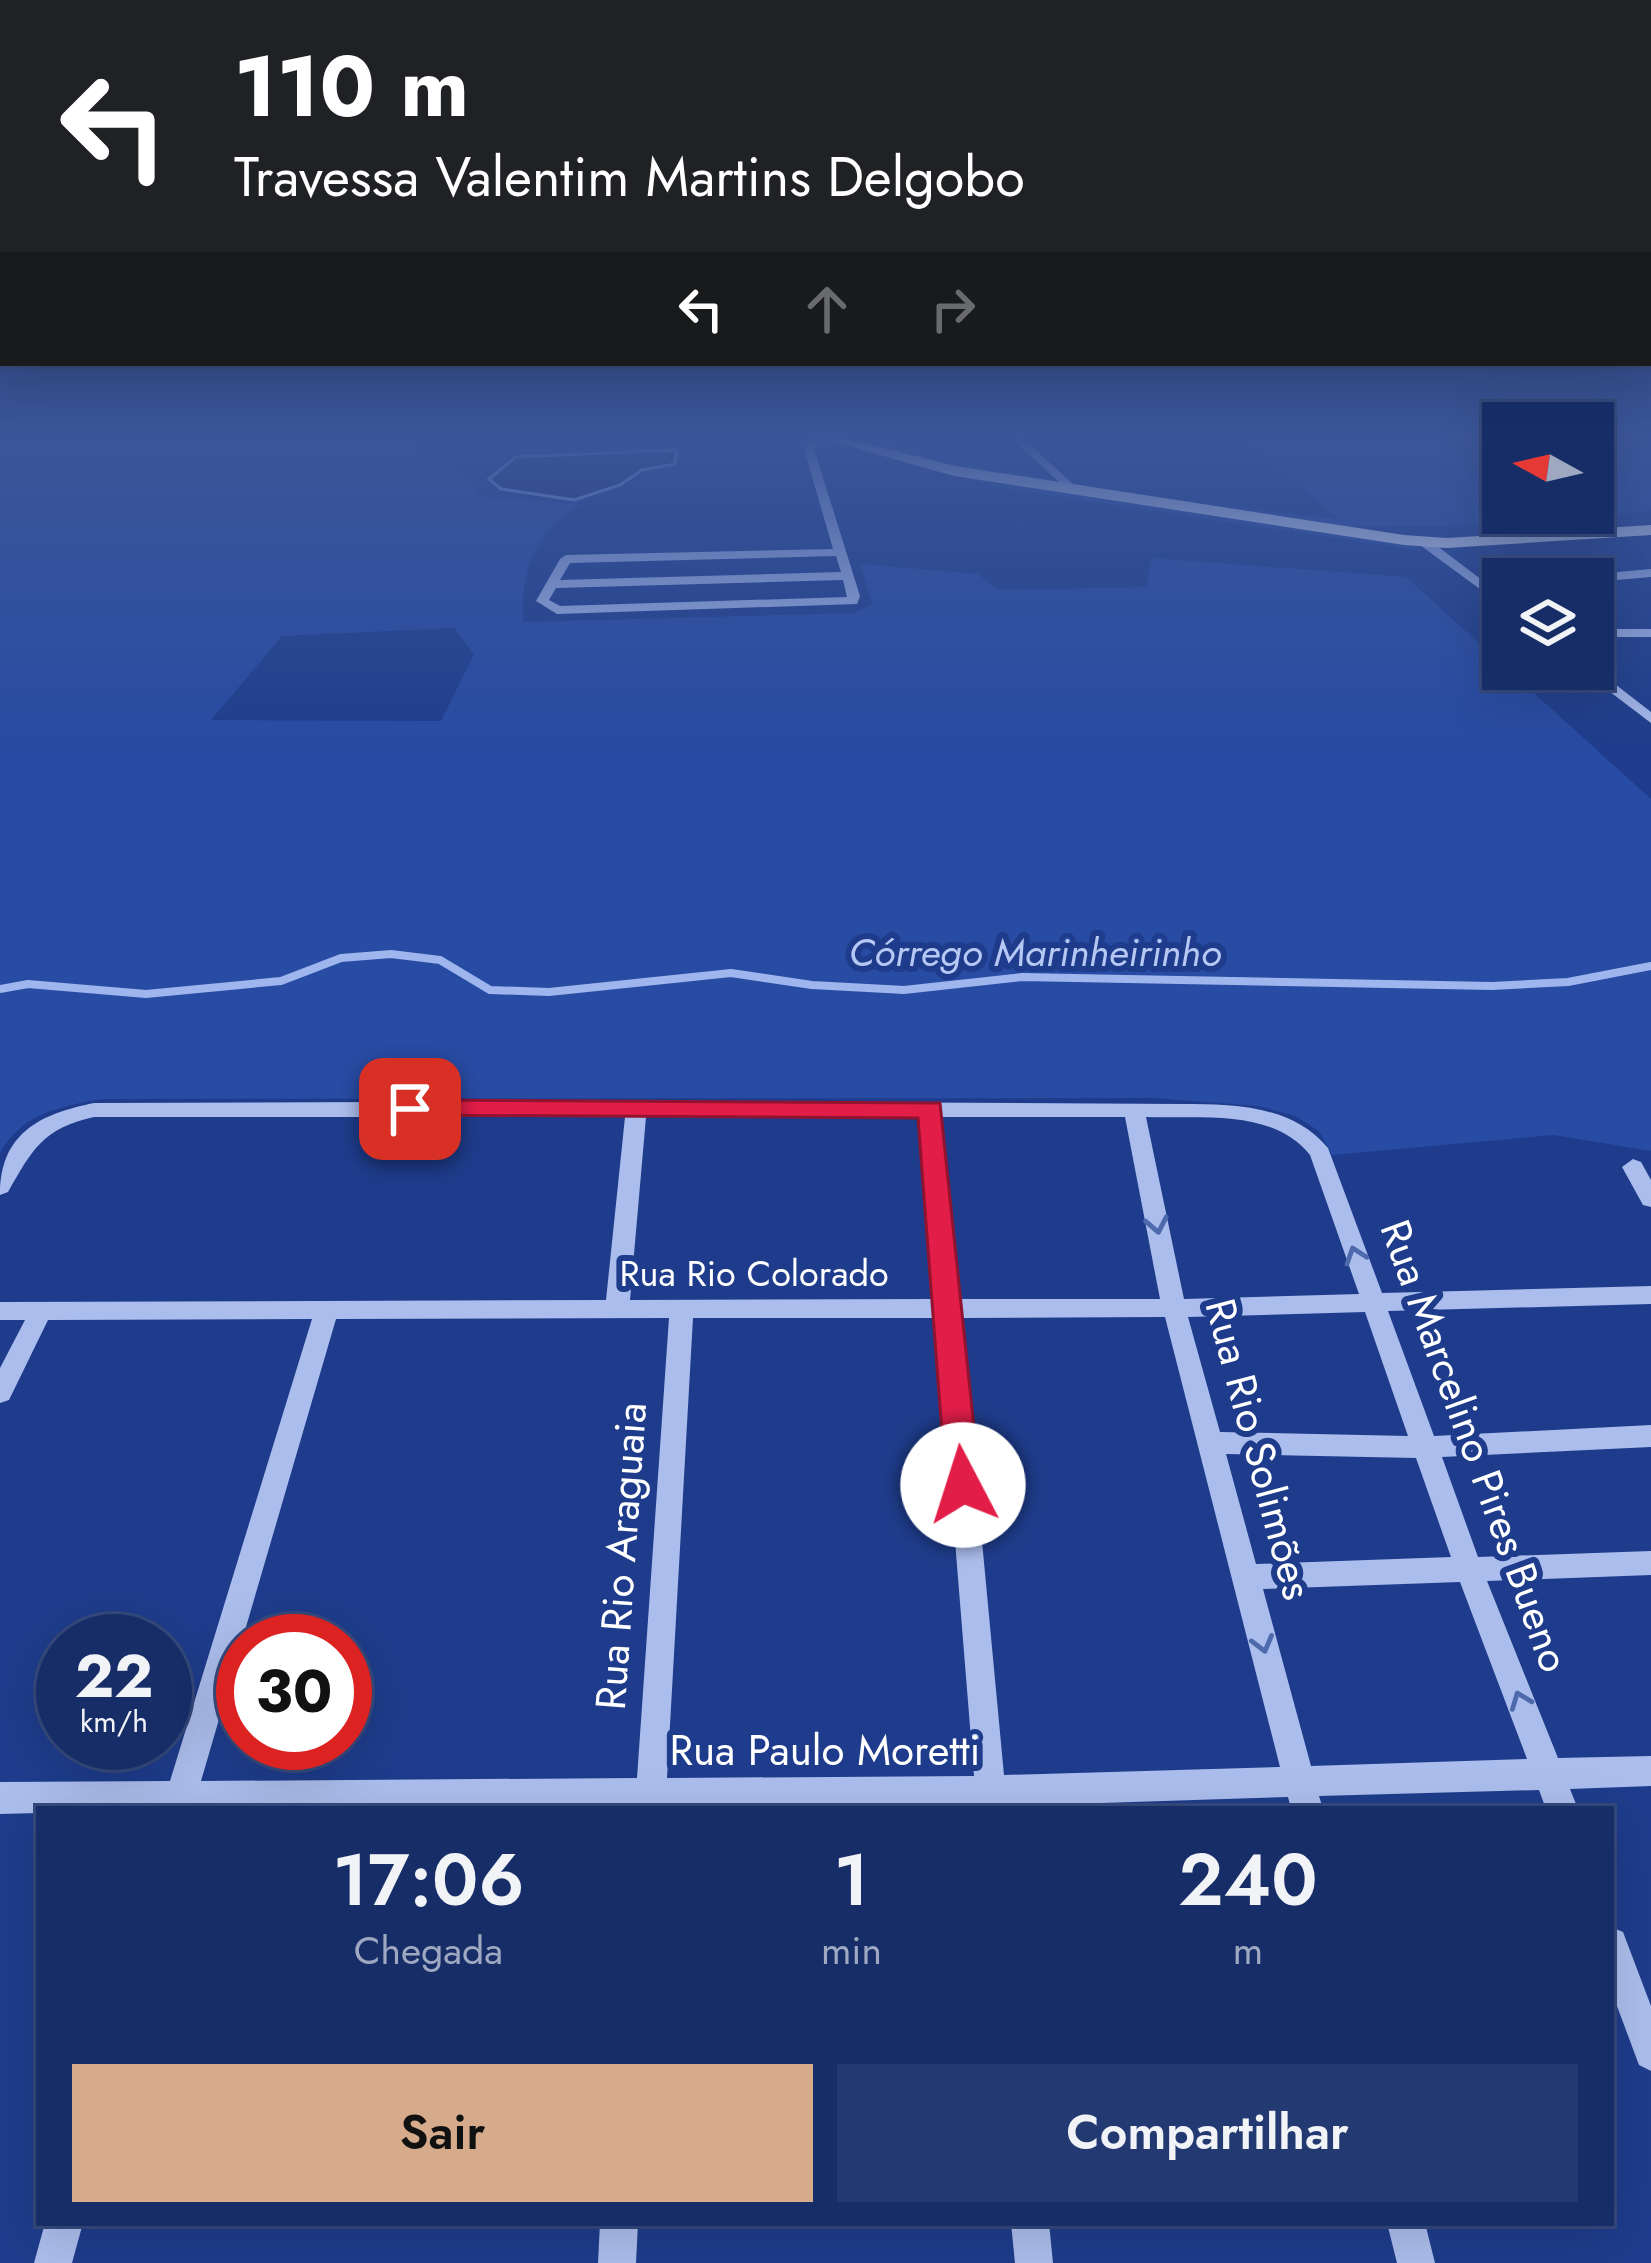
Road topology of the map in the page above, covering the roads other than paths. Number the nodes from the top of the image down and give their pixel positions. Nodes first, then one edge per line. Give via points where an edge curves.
1 (837, 543) edge
2 (1425, 543) edge
3 (846, 571) junction
4 (1651, 573) edge
5 (1614, 576) edge
6 (1482, 585) edge
7 (1614, 633) edge
8 (1651, 633) edge
9 (1614, 690) edge
10 (1651, 719) edge
11 (636, 1108) junction
12 (931, 1109) junction
13 (1134, 1110) junction
14 (1634, 1167) dead end
15 (0, 1187) edge
16 (1651, 1199) edge
17 (1651, 1295) edge
18 (1372, 1306) junction
19 (617, 1308) junction
20 (1174, 1308) junction
21 (682, 1309) junction
22 (948, 1309) junction
23 (0, 1311) edge
24 (40, 1313) junction
25 (326, 1313) junction
26 (0, 1394) edge
27 (1651, 1436) edge
28 (1210, 1443) junction
29 (1424, 1447) junction
30 (1651, 1563) edge
31 (1469, 1570) junction
32 (1245, 1577) junction
33 (1651, 1771) edge
34 (1549, 1773) junction
35 (1304, 1796) edge
36 (0, 1798) edge
37 (991, 1800) edge
38 (650, 1801) edge
39 (178, 1804) edge
40 (1561, 1806) edge
41 (1614, 1951) edge
42 (1651, 2053) edge
43 (63, 2226) edge
44 (620, 2226) edge
45 (1030, 2226) edge
46 (1407, 2226) edge
47 (53, 2263) edge
48 (616, 2263) edge
49 (1034, 2263) edge
50 (1416, 2263) edge

1 - 3 street
2 - 6 street
3 - 3 street via 550,584 566,559
4 - 5 street
7 - 8 street
9 - 10 street
11 - 12 street
11 - 15 street via 94,1110 42,1124
11 - 19 street
12 - 13 street
12 - 22 street
18 -> 13 street, Rua Marcelino Pires Bueno via 1311,1136 1258,1116
13 -> 20 street, Rua Rio Solimões
14 - 16 street
17 - 18 street, Rua Rio Colorado
18 - 20 street, Rua Rio Colorado
18 - 29 street, Rua Marcelino Pires Bueno
19 - 21 street, Rua Rio Colorado
19 - 25 street, Rua Rio Colorado
20 - 22 street, Rua Rio Colorado
20 - 28 street, Rua Rio Solimões
21 - 22 street, Rua Rio Colorado
21 - 38 street, Rua Rio Araguaia
22 - 37 street
23 - 24 street, Rua Rio Colorado
24 - 25 street, Rua Rio Colorado
24 - 26 street
25 - 39 street
27 - 29 street
28 - 29 street
28 - 32 street, Rua Rio Solimões
29 - 31 street, Rua Marcelino Pires Bueno
30 - 31 street
31 - 32 street
34 -> 31 street, Rua Marcelino Pires Bueno
32 -> 35 street, Rua Rio Solimões
33 - 34 street, Rua Paulo Moretti
34 - 35 street, Rua Paulo Moretti
34 - 40 street, Rua Marcelino Pires Bueno
35 - 37 street, Rua Paulo Moretti
36 - 39 street, Rua Paulo Moretti
37 - 38 street, Rua Paulo Moretti
38 - 39 street, Rua Paulo Moretti
41 - 42 street
43 - 47 street
44 - 48 street
45 - 49 street
46 - 50 street

